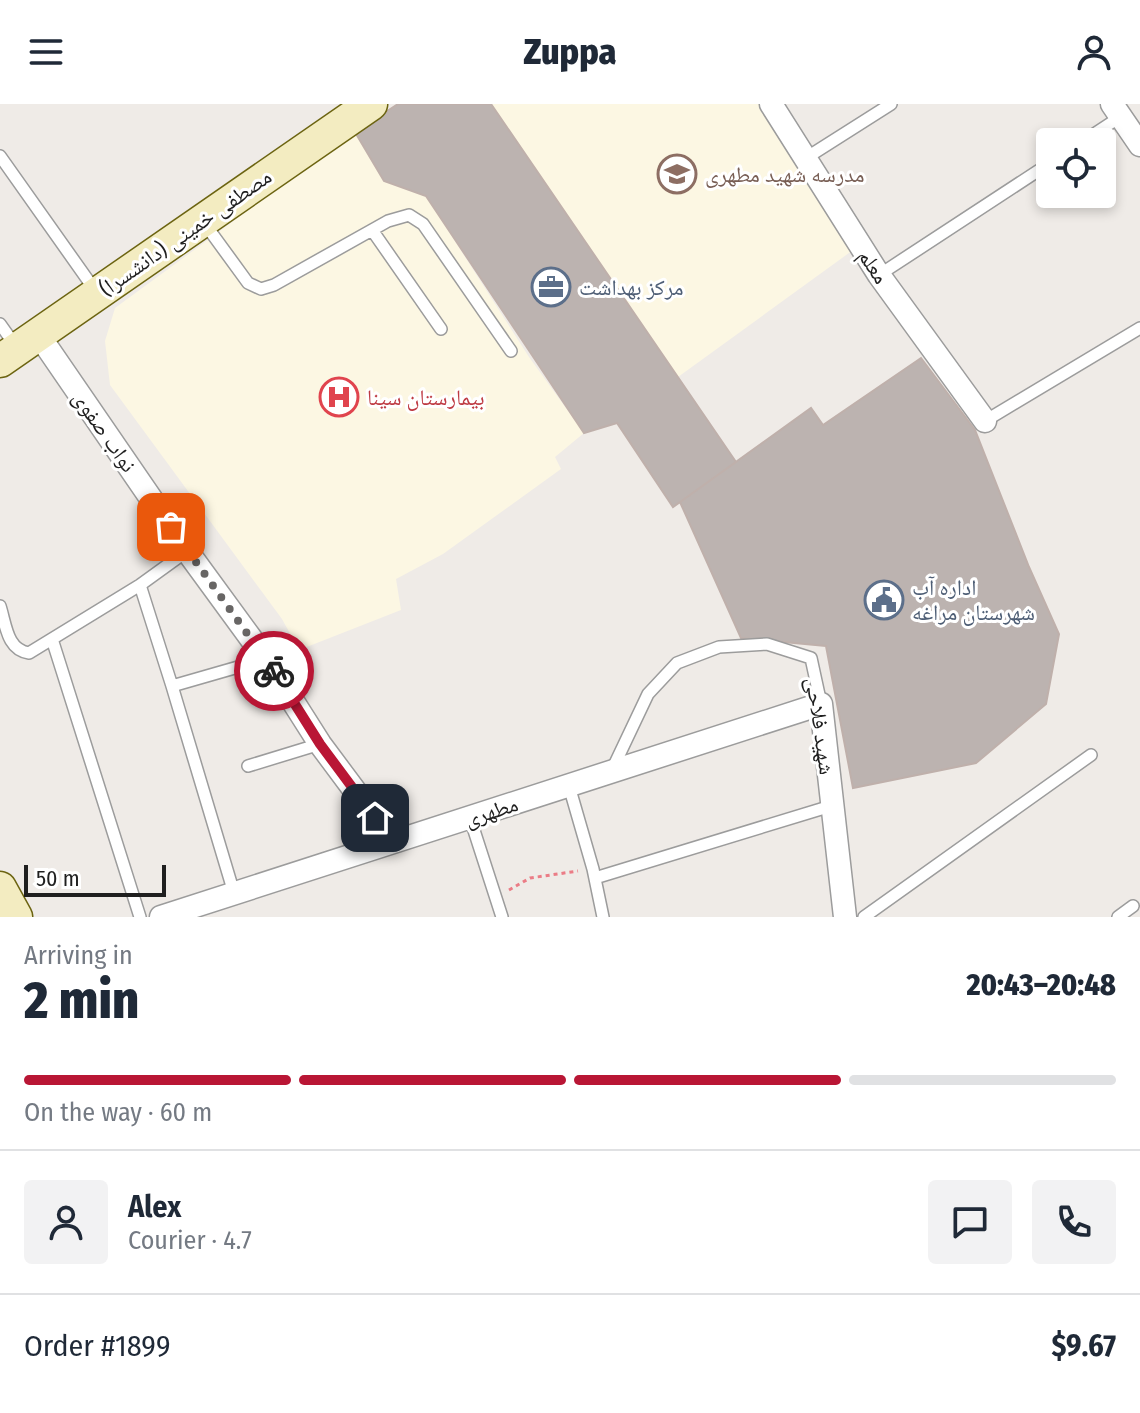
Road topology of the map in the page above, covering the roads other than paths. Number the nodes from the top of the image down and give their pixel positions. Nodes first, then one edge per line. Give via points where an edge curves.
1 (371, 104) edge
2 (771, 104) edge
3 (891, 104) edge
4 (1116, 111) edge
5 (1097, 128) edge
6 (1140, 145) edge
7 (0, 156) edge
8 (806, 158) junction
9 (1036, 172) edge
10 (202, 221) junction
11 (372, 230) junction
12 (879, 275) junction
13 (97, 294) junction
14 (1140, 328) edge
15 (441, 329) dead end
16 (14, 342) edge
17 (511, 351) dead end
18 (985, 421) joint
19 (187, 551) junction
20 (140, 585) junction
21 (0, 606) edge
22 (52, 639) junction
23 (266, 659) junction
24 (172, 686) junction
25 (821, 704) junction
26 (320, 744) junction
27 (1091, 755) dead end
28 (248, 766) dead end
29 (611, 772) junction
30 (569, 786) junction
31 (831, 806) junction
32 (470, 818) junction
33 (393, 842) junction
34 (594, 874) junction
35 (0, 888) edge
36 (234, 893) junction
37 (1133, 906) dead end
38 (16, 917) edge
39 (140, 917) edge
40 (161, 917) edge
41 (502, 917) edge
42 (603, 917) edge
43 (845, 917) edge
44 (864, 917) edge
45 (1118, 917) edge

1 - 10 street, مصطفی خمینی (دانشسرا)
2 - 8 street, معلم
3 - 8 lane
4 - 5 lane
4 - 6 street
7 - 13 lane
8 - 12 street, معلم
9 - 12 lane
10 - 11 lane via 248,283 261,289
10 - 13 street, مصطفی خمینی (دانشسرا)
11 - 15 lane
11 - 17 lane via 409,215 423,224
12 - 18 street, معلم
13 - 16 street, مصطفی خمینی (دانشسرا)
14 - 18 lane
16 - 19 street, نواب صفوی
19 - 20 lane
19 - 23 street, نواب صفوی
20 - 22 lane
20 - 24 lane
21 - 22 lane via 18,651 29,653
22 - 39 lane
23 - 24 lane
23 - 26 street, نواب صفوی
24 - 36 lane
25 - 29 street, مطهری
25 - 29 lane, شهید فلاحی via 811,658 767,644 719,647 677,663 648,694
25 - 31 street, شهید فلاحی
26 - 28 lane
26 - 33 street, نواب صفوی
27 - 44 lane
29 - 30 street, مطهری
30 - 32 street, مطهری
30 - 34 lane
31 - 34 lane
31 - 43 street, شهید فلاحی
32 - 33 street, مطهری
32 - 41 lane
33 - 36 street, مطهری
34 - 42 lane
35 - 38 street
36 - 40 street, مطهری
37 - 45 lane

